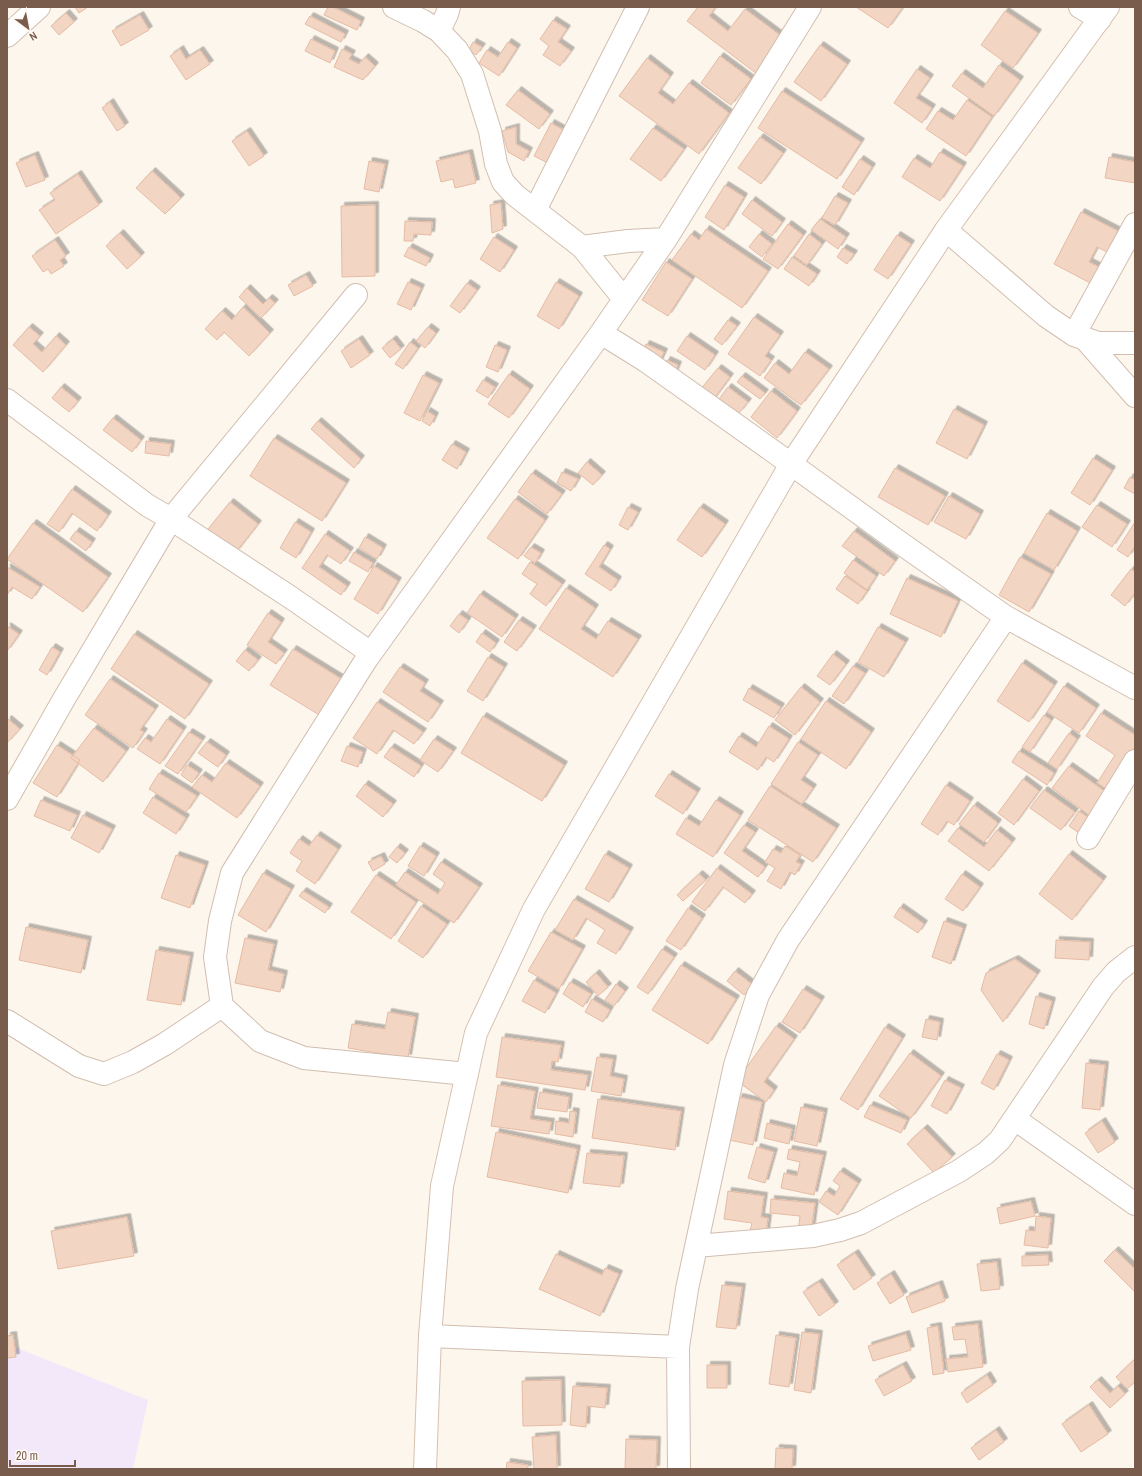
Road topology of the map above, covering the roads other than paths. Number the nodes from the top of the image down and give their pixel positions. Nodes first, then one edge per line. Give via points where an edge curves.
1 (39, 7) edge
2 (394, 7) edge
3 (449, 7) edge
4 (638, 7) edge
5 (810, 7) edge
6 (1080, 7) edge
7 (1104, 13) edge
8 (439, 31) junction
9 (7, 36) edge
10 (535, 210) junction
11 (1135, 224) edge
12 (946, 230) junction
13 (666, 239) junction
14 (582, 247) junction
15 (356, 295) dead end
16 (624, 299) junction
17 (601, 333) junction
18 (1079, 337) junction
19 (1135, 343) edge
20 (1135, 396) edge
21 (7, 400) edge
22 (792, 464) junction
23 (171, 519) junction
24 (1006, 617) junction
25 (371, 653) junction
26 (1135, 688) edge
27 (1135, 761) edge
28 (7, 799) edge
29 (1088, 838) dead end
30 (1135, 956) edge
31 (222, 1006) junction
32 (7, 1021) edge
33 (467, 1074) junction
34 (1015, 1119) junction
35 (1135, 1204) edge
36 (696, 1246) junction
37 (430, 1336) junction
38 (678, 1347) junction
39 (425, 1469) edge
40 (679, 1469) edge

1 - 9 street
2 - 8 street
3 - 8 street
4 - 10 street
5 - 13 street
6 - 7 street
7 - 12 street
8 - 10 street via 457,50 472,74 503,182
10 - 14 street
11 - 18 street
12 - 18 street via 1046,316
12 - 22 street
13 - 14 street
13 - 16 street
14 - 16 street
15 - 23 street
16 - 17 street
17 - 22 street via 646,361
17 - 25 street
18 - 19 street via 1098,342
18 - 20 street
21 - 23 street via 146,505
22 - 24 street
22 - 33 street via 534,909 476,1033
23 - 25 street
23 - 28 street
24 - 26 street
24 - 36 street via 788,940 758,995 735,1065
25 - 31 street via 232,873 220,920 215,957
27 - 29 street
30 - 34 street via 1103,987
31 - 32 street via 165,1044 133,1062 104,1074 79,1066
31 - 33 street via 260,1041 304,1058
33 - 37 street via 442,1186
34 - 35 street
34 - 36 street via 986,1154 861,1223 813,1236
36 - 38 street via 686,1289
37 - 38 street
37 - 39 street
38 - 40 street

